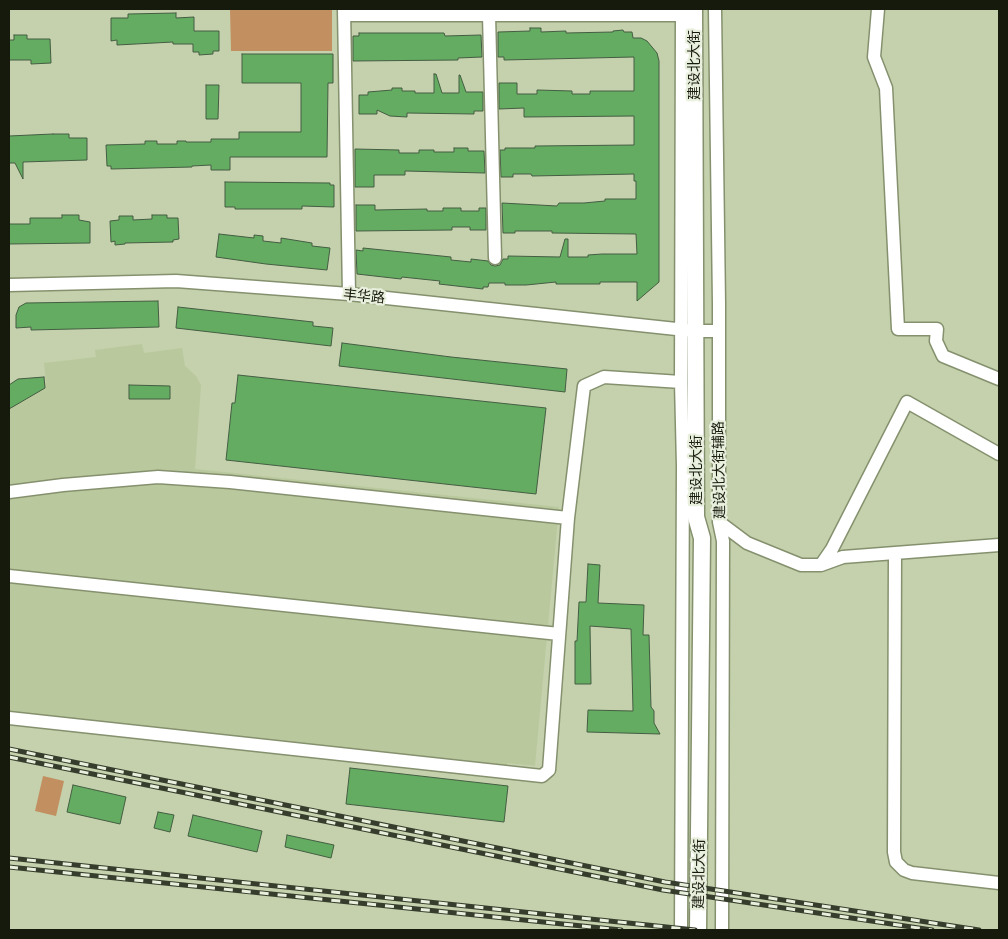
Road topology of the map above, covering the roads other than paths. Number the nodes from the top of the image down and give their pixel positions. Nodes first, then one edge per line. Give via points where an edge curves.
1 (715, 9) edge
2 (878, 9) edge
3 (691, 11) edge
4 (344, 12) edge
5 (489, 15) junction
6 (495, 258) dead end
7 (9, 284) edge
8 (349, 294) junction
9 (700, 331) junction
10 (999, 379) edge
11 (681, 382) junction
12 (999, 454) edge
13 (9, 492) edge
14 (568, 518) junction
15 (718, 522) junction
16 (999, 545) edge
17 (895, 553) junction
18 (821, 565) junction
19 (9, 576) edge
20 (559, 634) junction
21 (9, 718) edge
22 (999, 883) edge
23 (681, 930) edge
24 (698, 930) edge
25 (722, 930) edge

1 - 9 street, 建设北大街辅路
2 - 10 street via 874,57 886,88 898,329 936,329 936,341 943,356
3 - 5 street
3 - 9 main road, 建设北大街
4 - 5 street
4 - 8 street
5 - 6 street
7 - 8 street, 丰华路 via 176,281
8 - 9 street, 丰华路
9 - 11 street, 建设北大街辅路
9 - 15 street, 建设北大街辅路
9 - 24 main road, 建设北大街 via 696,517 702,538
11 - 14 street via 604,377 584,386
11 - 23 street, 建设北大街辅路
12 - 18 street via 907,402
13 - 14 street via 158,477
14 - 20 street
15 - 18 street via 748,543 801,565
15 - 25 street, 建设北大街辅路 via 723,541
16 - 17 street
17 - 18 street via 843,557
17 - 22 street via 896,862 912,873
19 - 20 street
20 - 21 street via 549,770 542,776

